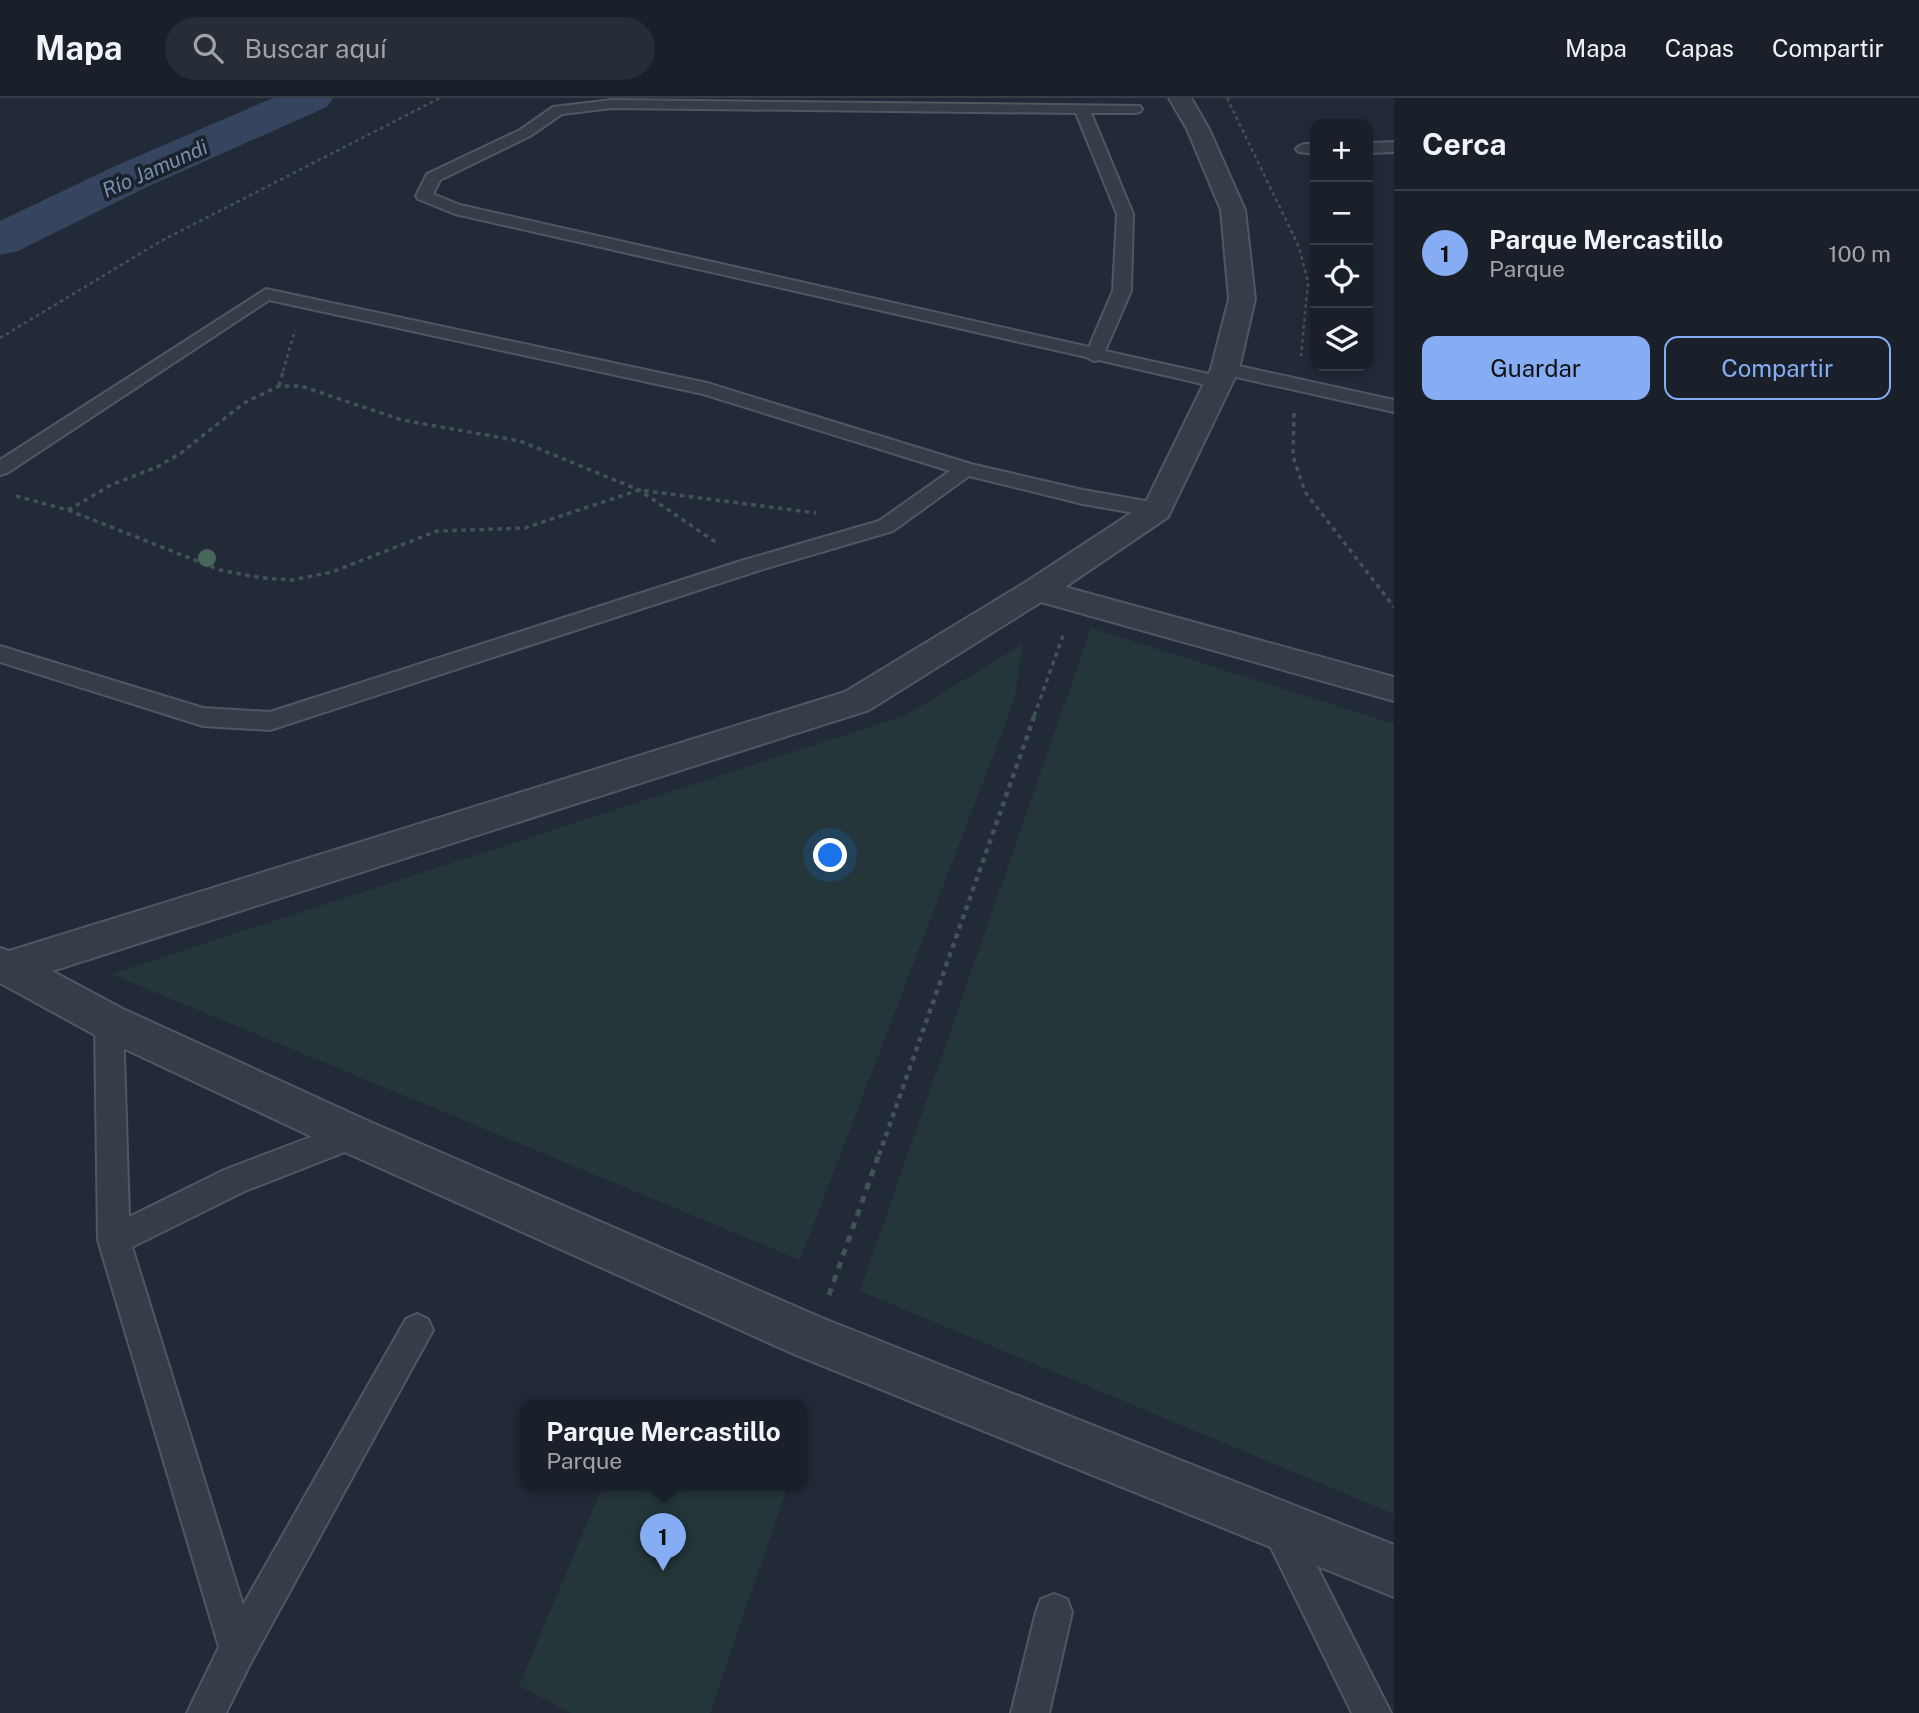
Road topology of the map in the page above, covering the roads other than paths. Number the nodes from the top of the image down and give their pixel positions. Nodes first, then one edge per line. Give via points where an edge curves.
1 (1180, 98) edge
2 (1083, 109) junction
3 (1135, 109) dead end
4 (1394, 147) edge
5 (1373, 148) edge
6 (1094, 356) junction
7 (1222, 375) junction
8 (1394, 406) edge
9 (0, 469) edge
10 (966, 469) junction
11 (1157, 510) junction
12 (1037, 590) junction
13 (0, 654) edge
14 (1394, 689) edge
15 (5, 967) edge
16 (109, 1022) junction
17 (353, 1135) junction
18 (114, 1240) junction
19 (417, 1330) dead end
20 (1278, 1525) junction
21 (1394, 1571) edge
22 (1054, 1612) dead end
23 (238, 1649) junction
24 (206, 1713) edge
25 (1030, 1713) edge
26 (1372, 1713) edge

1 - 7 street via 1233,210 1242,299
2 - 3 lane
2 - 6 lane via 1125,214 1122,291
2 - 6 lane via 612,104 558,110 525,133 433,177 424,196 456,209
4 - 5 lane
6 - 7 lane
7 - 8 lane
7 - 11 street
9 - 10 lane via 266,294 707,389
10 - 11 lane
10 - 13 lane via 886,526 270,721 203,717
11 - 12 street
12 - 14 street
12 - 15 street via 857,701
15 - 16 street
16 - 17 street
16 - 18 lane
17 - 18 lane via 235,1180
17 - 20 street via 813,1338
18 - 23 lane
19 - 23 lane
20 - 21 street
20 - 26 lane
22 - 25 lane
23 - 24 lane

